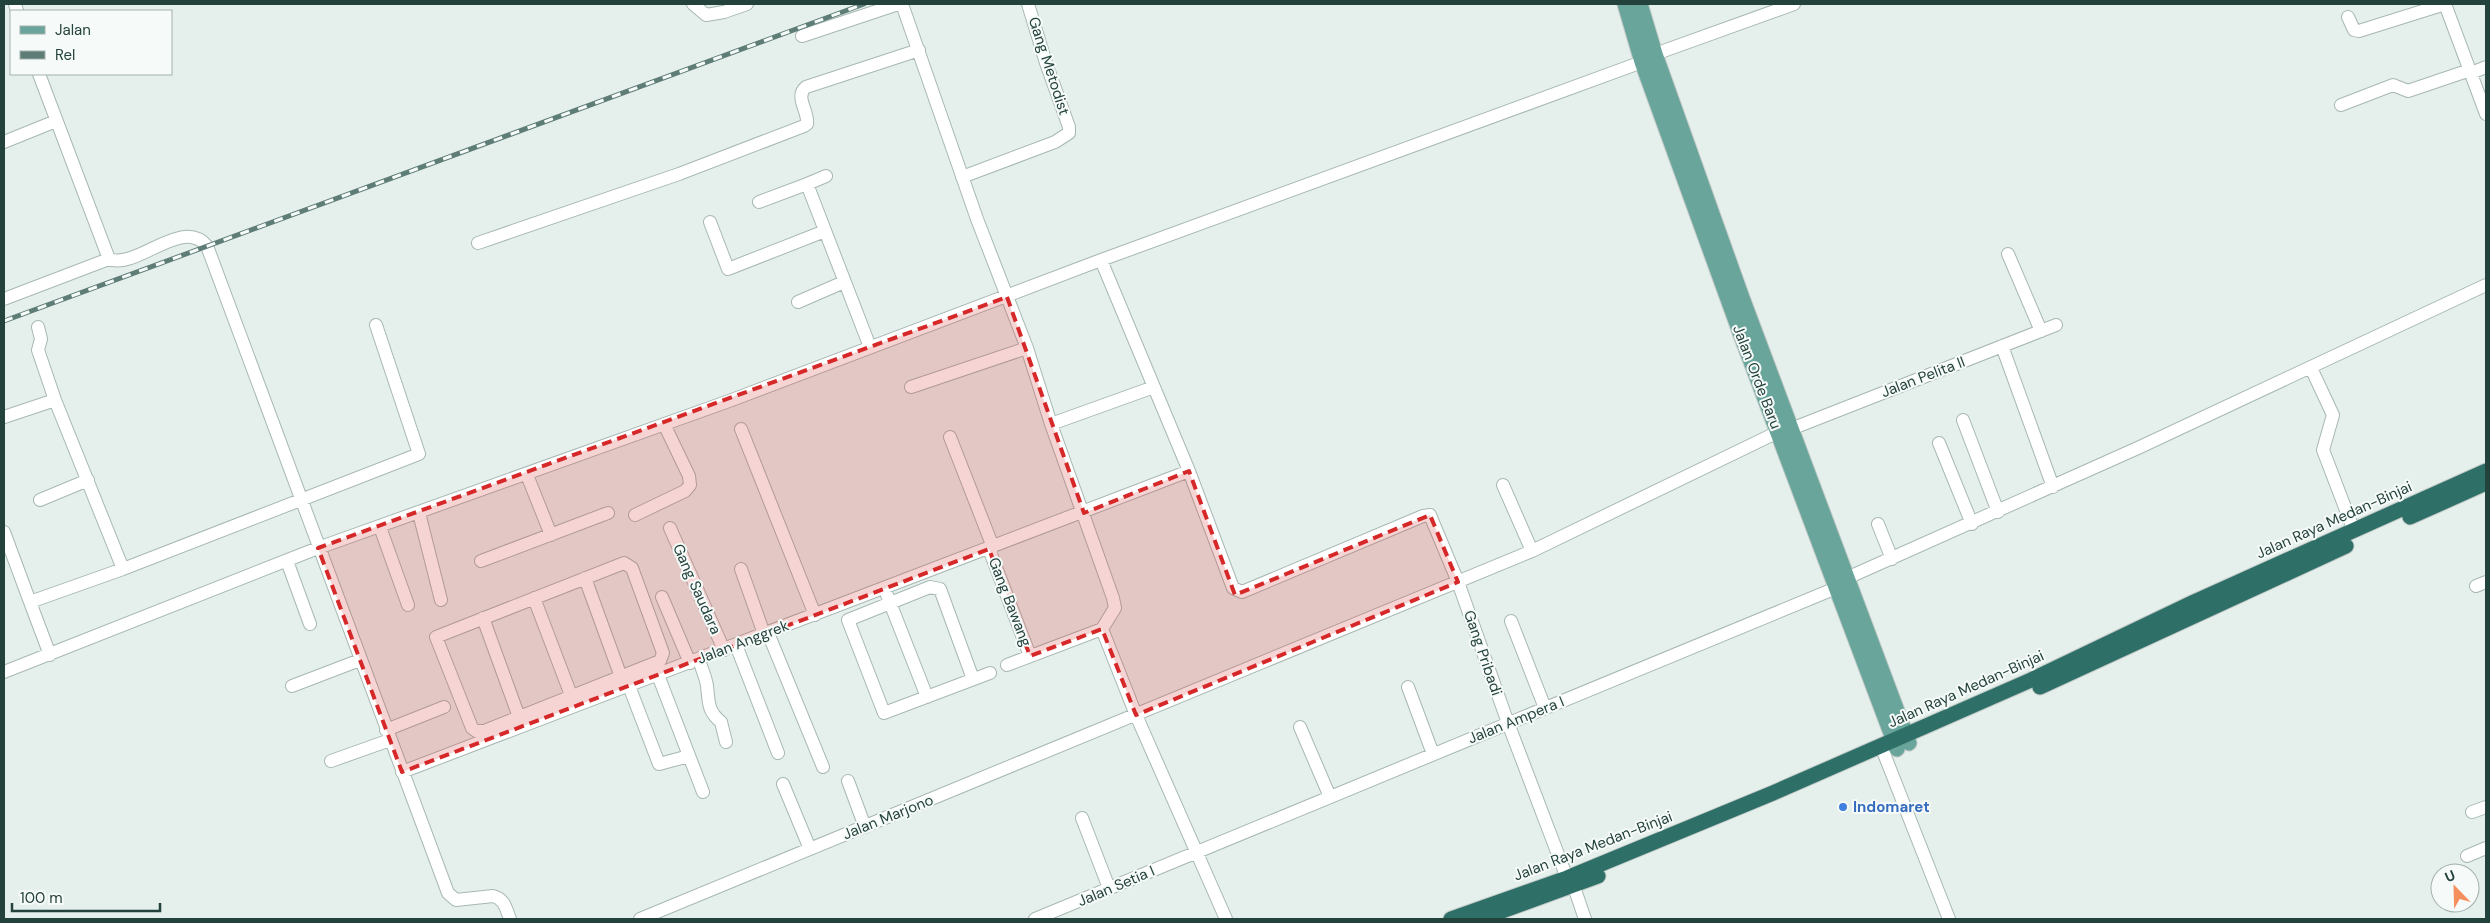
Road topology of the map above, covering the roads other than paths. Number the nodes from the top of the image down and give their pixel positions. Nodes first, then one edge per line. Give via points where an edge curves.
1 (693, 4) edge
2 (747, 4) edge
3 (898, 4) edge
4 (902, 4) edge
5 (1028, 4) edge
6 (1625, 4) edge
7 (1640, 4) edge
8 (1794, 4) edge
9 (2445, 4) edge
10 (723, 8) edge
11 (2348, 17) dead end
12 (802, 36) dead end
13 (919, 50) junction
14 (1648, 58) junction
15 (2486, 68) edge
16 (2470, 71) junction
17 (39, 75) edge
18 (2341, 105) dead end
19 (2486, 114) edge
20 (56, 121) junction
21 (4, 142) edge
22 (826, 176) dead end
23 (962, 177) junction
24 (807, 184) junction
25 (759, 202) dead end
26 (710, 222) dead end
27 (825, 231) junction
28 (478, 243) dead end
29 (2008, 254) dead end
30 (108, 259) junction
31 (1101, 260) junction
32 (844, 282) junction
33 (2486, 286) edge
34 (1007, 297) junction
35 (4, 299) edge
36 (798, 302) dead end
37 (376, 325) dead end
38 (2056, 325) dead end
39 (38, 327) dead end
40 (2041, 331) junction
41 (2002, 346) junction
42 (870, 347) junction
43 (1027, 348) junction
44 (2311, 368) junction
45 (911, 387) dead end
46 (1154, 387) junction
47 (55, 400) junction
48 (4, 417) edge
49 (1963, 420) dead end
50 (664, 424) junction
51 (1051, 424) junction
52 (741, 428) dead end
53 (1784, 431) junction
54 (950, 437) dead end
55 (1939, 443) dead end
56 (2486, 471) edge
57 (1189, 472) junction
58 (527, 474) junction
59 (88, 480) junction
60 (2486, 483) edge
61 (1503, 485) dead end
62 (2053, 487) junction
63 (40, 500) dead end
64 (300, 501) junction
65 (1998, 512) junction
66 (419, 513) junction
67 (608, 513) dead end
68 (1084, 513) junction
69 (635, 515) dead end
70 (1878, 524) dead end
71 (1972, 524) junction
72 (380, 527) junction
73 (670, 528) dead end
74 (2363, 531) junction
75 (4, 532) edge
76 (551, 535) junction
77 (318, 548) junction
78 (991, 548) junction
79 (1532, 551) junction
80 (1892, 559) junction
81 (287, 561) junction
82 (481, 561) dead end
83 (741, 568) dead end
84 (124, 569) junction
85 (585, 578) junction
86 (1458, 582) junction
87 (1842, 583) junction
88 (885, 588) junction
89 (662, 597) dead end
90 (534, 598) junction
91 (441, 600) dead end
92 (30, 602) junction
93 (890, 602) junction
94 (408, 605) dead end
95 (815, 615) junction
96 (482, 618) junction
97 (1511, 621) dead end
98 (310, 624) dead end
99 (1102, 629) junction
100 (766, 634) junction
101 (730, 647) junction
102 (50, 655) junction
103 (1030, 656) junction
104 (360, 660) junction
105 (694, 661) junction
106 (1007, 665) dead end
107 (4, 672) edge
108 (990, 673) dead end
109 (658, 675) junction
110 (973, 679) junction
111 (625, 681) junction
112 (292, 686) dead end
113 (1408, 687) dead end
114 (928, 697) junction
115 (574, 701) junction
116 (444, 707) dead end
117 (1545, 708) junction
118 (1136, 715) junction
119 (519, 717) junction
120 (1508, 723) junction
121 (1300, 727) dead end
122 (388, 735) junction
123 (726, 742) dead end
124 (1895, 744) junction
125 (778, 753) dead end
126 (1433, 754) junction
127 (689, 756) junction
128 (332, 761) dead end
129 (823, 767) dead end
130 (402, 772) junction
131 (848, 781) dead end
132 (783, 784) dead end
133 (703, 792) dead end
134 (1330, 797) junction
135 (2486, 807) edge
136 (2472, 812) dead end
137 (1082, 818) dead end
138 (865, 827) junction
139 (2486, 848) edge
140 (810, 849) junction
141 (1196, 852) junction
142 (2467, 856) dead end
143 (1570, 882) junction
144 (1109, 888) junction
145 (509, 919) edge
146 (640, 919) edge
147 (1035, 919) edge
148 (1226, 919) edge
149 (1451, 919) edge
150 (1480, 919) edge
151 (1585, 919) edge
152 (1949, 919) edge

1 - 10 street via 706,15
2 - 10 street
3 - 12 street
4 - 13 street
5 - 23 street, Gang Metodist via 1069,133 1056,142
6 - 14 main road, Jalan Orde Baru
7 - 14 main road, Jalan Orde Baru
8 - 14 street
9 - 11 street via 2359,31 2354,30
9 - 16 street
13 - 23 street
13 - 28 street via 806,87 801,98 808,119 804,126 679,174
14 - 31 street
14 - 53 main road, Jalan Orde Baru
15 - 16 street
16 - 18 street via 2408,92 2393,85
16 - 19 street
17 - 20 street
20 - 21 street
20 - 30 street
22 - 24 street
23 - 34 street
24 - 25 street
24 - 27 street
26 - 27 street via 728,269
27 - 32 street
29 - 40 street
30 - 35 street
30 - 64 street via 122,260 189,236 207,246
31 - 34 street
31 - 46 street
32 - 36 street
32 - 42 street
33 - 44 street, Jalan Ampera I
34 - 42 street
34 - 43 street
37 - 64 street via 419,454
38 - 40 street, Jalan Pelita II
39 - 47 street via 41,336 38,350
40 - 41 street, Jalan Pelita II
41 - 53 street, Jalan Pelita II
41 - 62 street
42 - 50 street
43 - 45 street
43 - 51 street
44 - 62 street, Jalan Ampera I
44 - 74 street via 2333,415 2323,450
46 - 51 street
46 - 57 street
47 - 48 street
47 - 59 street
49 - 65 street
50 - 58 street
50 - 69 street via 689,476 690,485 685,491
51 - 68 street
52 - 95 street
53 - 79 street, Jalan Pelita II
53 - 87 main road, Jalan Orde Baru
54 - 78 street, Gang Bawang
55 - 71 street
56 - 74 highway, Jalan Raya Medan-Binjai
57 - 68 street, Jalan Anggrek
57 - 86 street, Gang Pribadi via 1233,588 1237,591 1242,592 1430,515
58 - 66 street
58 - 76 street
59 - 63 street
59 - 84 street
60 - 74 highway, Jalan Raya Medan-Binjai
61 - 79 street
62 - 65 street, Jalan Ampera I
64 - 77 street
64 - 84 street
65 - 71 street, Jalan Ampera I
66 - 72 street
66 - 91 street
67 - 76 street
68 - 78 street, Jalan Anggrek
68 - 99 street via 1114,598 1115,608
70 - 80 street
71 - 80 street, Jalan Ampera I
72 - 77 street
72 - 94 street
73 - 101 street, Gang Saudara
74 - 124 highway, Jalan Raya Medan-Binjai via 2089,665
75 - 92 street
76 - 82 street
77 - 81 street
77 - 104 street
78 - 88 street, Jalan Anggrek
78 - 103 street, Gang Bawang
79 - 86 street, Jalan Pelita II
80 - 87 street, Jalan Ampera I
81 - 98 street
81 - 102 street
83 - 100 street
84 - 92 street
85 - 90 street
85 - 111 street
85 - 111 street via 624,563 632,568 663,658
86 - 118 street, Jalan Marjono
86 - 120 street, Gang Pribadi
87 - 117 street, Jalan Ampera I
87 - 124 main road, Jalan Orde Baru
88 - 93 street
88 - 95 street, Jalan Anggrek
89 - 105 street
90 - 96 street
90 - 115 street
92 - 102 street
93 - 110 street via 930,587 940,589
93 - 114 street
93 - 114 street via 848,620 882,710 887,712
95 - 100 street, Jalan Anggrek
96 - 119 street
96 - 119 street via 437,636 436,640 476,732
97 - 117 street
99 - 103 street
99 - 118 street
100 - 101 street, Jalan Anggrek
100 - 129 street
101 - 105 street, Jalan Anggrek
101 - 125 street, Gang Saudara
102 - 107 street
103 - 106 street
104 - 112 street
104 - 122 street
105 - 109 street, Jalan Anggrek
105 - 123 street via 707,686 707,697
108 - 110 street
109 - 111 street, Jalan Anggrek
109 - 127 street
110 - 114 street
111 - 115 street, Jalan Anggrek
111 - 127 street via 659,764
113 - 126 street
115 - 119 street
115 - 130 street, Jalan Anggrek
116 - 122 street
117 - 120 street, Jalan Ampera I
118 - 138 street, Jalan Marjono
118 - 141 street
120 - 126 street, Jalan Ampera I
120 - 143 street, Gang Pribadi
121 - 134 street
122 - 128 street
122 - 130 street
124 - 143 highway, Jalan Raya Medan-Binjai
124 - 152 street
126 - 134 street, Jalan Ampera I
127 - 133 street
130 - 145 street via 448,892 456,900 498,898 504,902
131 - 138 street
132 - 140 street
134 - 141 street, Jalan Ampera I
135 - 136 street
137 - 144 street
138 - 140 street, Jalan Marjono
139 - 142 street
140 - 146 street, Jalan Marjono
141 - 144 street, Jalan Setia I
141 - 148 street
143 - 149 highway, Jalan Raya Medan-Binjai
143 - 150 highway, Jalan Raya Medan-Binjai
143 - 151 street, Gang Pribadi
144 - 147 street, Jalan Setia I

